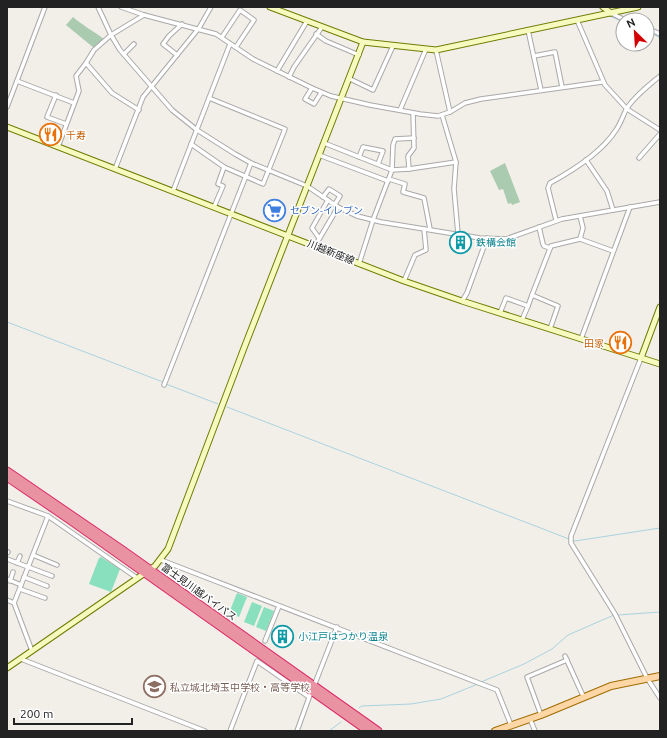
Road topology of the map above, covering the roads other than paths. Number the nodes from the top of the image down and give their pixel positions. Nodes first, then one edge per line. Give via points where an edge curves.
1 (45, 7) edge
2 (98, 7) edge
3 (121, 7) edge
4 (212, 7) edge
5 (270, 7) edge
6 (603, 7) edge
7 (638, 7) edge
8 (608, 13) junction
9 (144, 15) junction
10 (615, 16) edge
11 (577, 20) junction
12 (307, 21) junction
13 (182, 24) junction
14 (322, 27) junction
15 (199, 28) junction
16 (528, 30) junction
17 (316, 34) junction
18 (111, 35) junction
19 (222, 37) junction
20 (364, 42) junction
21 (134, 44) dead end
22 (230, 44) junction
23 (393, 46) junction
24 (236, 47) junction
25 (426, 49) junction
26 (436, 50) junction
27 (124, 54) junction
28 (177, 55) junction
29 (359, 55) junction
30 (534, 56) junction
31 (86, 63) junction
32 (277, 71) junction
33 (660, 76) edge
34 (289, 77) junction
35 (350, 79) junction
36 (17, 81) junction
37 (602, 82) junction
38 (152, 87) junction
39 (562, 87) junction
40 (312, 88) junction
41 (541, 90) junction
42 (321, 93) junction
43 (56, 95) junction
44 (209, 98) junction
45 (341, 99) junction
46 (74, 103) junction
47 (7, 107) edge
48 (627, 109) junction
49 (139, 110) junction
50 (400, 110) junction
51 (450, 112) junction
52 (413, 113) junction
53 (442, 115) junction
54 (66, 124) junction
55 (7, 127) edge
56 (197, 130) junction
57 (660, 130) edge
58 (660, 134) edge
59 (414, 138) junction
60 (324, 143) junction
61 (191, 144) junction
62 (58, 147) junction
63 (319, 155) junction
64 (359, 157) junction
65 (639, 158) dead end
66 (586, 160) junction
67 (456, 162) junction
68 (251, 163) junction
69 (378, 164) junction
70 (224, 167) junction
71 (115, 169) junction
72 (409, 169) junction
73 (268, 170) junction
74 (392, 170) junction
75 (245, 176) junction
76 (388, 180) junction
77 (307, 186) junction
78 (173, 191) junction
79 (323, 197) junction
80 (328, 200) junction
81 (660, 202) edge
82 (336, 206) junction
83 (630, 207) junction
84 (214, 208) junction
85 (613, 210) junction
86 (231, 213) junction
87 (580, 216) junction
88 (373, 220) junction
89 (556, 220) junction
90 (539, 227) junction
91 (424, 228) junction
92 (430, 230) junction
93 (458, 234) junction
94 (287, 235) junction
95 (319, 238) junction
96 (487, 238) junction
97 (580, 239) junction
98 (315, 246) junction
99 (550, 248) junction
100 (613, 251) junction
101 (359, 264) junction
102 (404, 281) junction
103 (532, 295) junction
104 (462, 301) junction
105 (528, 306) junction
106 (660, 307) edge
107 (500, 313) junction
108 (522, 320) junction
109 (550, 329) junction
110 (581, 339) junction
111 (641, 358) junction
112 (660, 364) edge
113 (164, 385) dead end
114 (7, 471) edge
115 (7, 477) edge
116 (7, 501) edge
117 (48, 516) junction
118 (32, 555) junction
119 (20, 556) dead end
120 (7, 559) edge
121 (160, 560) junction
122 (17, 563) junction
123 (57, 565) dead end
124 (28, 567) junction
125 (147, 571) junction
126 (13, 572) dead end
127 (52, 576) dead end
128 (24, 577) junction
129 (137, 578) junction
130 (9, 580) edge
131 (21, 585) junction
132 (47, 586) dead end
133 (20, 589) junction
134 (45, 598) dead end
135 (7, 600) edge
136 (14, 603) junction
137 (279, 606) junction
138 (337, 627) junction
139 (265, 641) dead end
140 (32, 651) junction
141 (21, 659) junction
142 (7, 668) edge
143 (660, 676) edge
144 (647, 678) junction
145 (312, 691) junction
146 (584, 698) junction
147 (660, 698) edge
148 (541, 715) junction
149 (530, 719) junction
150 (511, 725) junction
151 (204, 731) edge
152 (230, 731) edge
153 (297, 731) edge
154 (368, 731) edge
155 (378, 731) edge
156 (495, 731) edge
157 (535, 731) edge

1 - 36 street
2 - 18 street
3 - 9 street
4 - 15 street
5 - 12 street
6 - 8 street
7 - 8 street
8 - 10 street
8 - 11 street
9 - 13 street
9 - 18 street
11 - 16 street
11 - 37 street
12 - 14 street
12 - 32 street
13 - 15 street
13 - 28 street via 163,44
14 - 17 street
14 - 20 street
15 - 19 street
15 - 28 street
16 - 26 street
16 - 30 street
17 - 29 street
17 - 34 street
18 - 27 street
18 - 31 street via 94,50
19 - 22 street
19 - 24 street via 240,10 254,20
20 - 23 street
20 - 29 street
21 - 27 street
22 - 24 street
22 - 44 street
23 - 25 street
23 - 35 street via 373,90
24 - 32 street
25 - 26 street
25 - 50 street
26 - 51 street
27 - 38 street
28 - 38 street
29 - 35 street
30 - 39 street via 555,52
30 - 41 street
31 - 46 street via 76,76 79,91
31 - 49 street via 112,93
32 - 34 street
33 - 48 street via 639,94
34 - 40 street
35 - 45 street
36 - 43 street
36 - 47 street
37 - 39 street
37 - 48 street
38 - 49 street via 143,97
38 - 56 street via 172,110
39 - 41 street
40 - 42 street
40 - 42 street via 305,99 314,104
41 - 51 street via 481,98 465,103
42 - 45 street
43 - 46 street
43 - 54 street via 48,117
44 - 56 street
44 - 73 street via 285,128
45 - 50 street
45 - 60 street
46 - 54 street
48 - 57 street
48 - 66 street via 609,139
49 - 71 street
50 - 52 street
51 - 53 street
52 - 53 street
52 - 59 street
53 - 67 street
54 - 62 street
55 - 62 street, 川越新座線
56 - 61 street
56 - 68 street
58 - 65 street
59 - 72 street via 414,148 408,156
59 - 74 street via 395,139
60 - 63 street
60 - 64 street
61 - 70 street
61 - 78 street
62 - 71 street, 川越新座線
63 - 76 street
63 - 77 street
64 - 69 street
64 - 69 street via 363,147 382,152
66 - 85 street via 609,195
66 - 89 street via 548,185
67 - 72 street
67 - 93 street via 454,189
68 - 73 street
68 - 75 street
69 - 74 street
70 - 75 street
70 - 84 street via 218,184 223,186
71 - 78 street, 川越新座線
72 - 74 street
73 - 75 street via 263,184
73 - 77 street
74 - 76 street
75 - 86 street
76 - 88 street
76 - 92 street via 405,184 403,192 424,198
77 - 79 street
77 - 94 street
78 - 84 street, 川越新座線
79 - 80 street
79 - 82 street via 329,189 340,196
80 - 82 street
80 - 95 street via 312,228
81 - 83 street
82 - 88 street
82 - 95 street
83 - 85 street
83 - 100 street
84 - 86 street, 川越新座線
85 - 87 street
86 - 94 street, 川越新座線
86 - 113 street
87 - 89 street
87 - 97 street via 583,228
88 - 91 street
88 - 101 street
89 - 90 street
90 - 96 street via 506,239
90 - 99 street via 544,246
91 - 92 street
91 - 102 street via 426,250 415,255
92 - 93 street
93 - 96 street
94 - 98 street, 川越新座線
94 - 121 street via 168,550
95 - 98 street
96 - 104 street
97 - 99 street
97 - 100 street
98 - 101 street, 川越新座線
99 - 103 street
100 - 110 street
101 - 102 street, 川越新座線
102 - 104 street, 川越新座線
103 - 105 street
103 - 109 street via 558,306
104 - 107 street, 川越新座線
105 - 107 street via 506,298
105 - 108 street
106 - 111 street
107 - 108 street, 川越新座線
108 - 109 street, 川越新座線
109 - 110 street, 川越新座線
110 - 111 street, 川越新座線
111 - 112 street, 川越新座線
111 - 144 street via 570,538 572,547 615,614
114 - 125 highway, 富士見川越バイパス
115 - 125 highway, 富士見川越バイパス
116 - 117 street
117 - 118 street
117 - 129 street
118 - 123 street
118 - 124 street
119 - 122 street
120 - 122 street
121 - 125 street
121 - 137 street
122 - 124 street
124 - 127 street
124 - 128 street
125 - 129 street
125 - 145 highway, 富士見川越バイパス
126 - 130 street
128 - 131 street
128 - 132 street
129 - 140 street
130 - 131 street
131 - 133 street
133 - 134 street
133 - 136 street
135 - 136 street
136 - 140 street
137 - 138 street
137 - 139 street
138 - 145 street
138 - 150 street via 497,690
140 - 141 street
141 - 142 street
141 - 151 street
143 - 144 main road
144 - 146 main road via 611,686
144 - 147 street
145 - 152 street via 257,661
145 - 153 street
145 - 154 highway, 富士見川越バイパス
145 - 155 highway, 富士見川越バイパス
146 - 148 main road
146 - 148 street via 566,658 527,677
148 - 149 main road
149 - 150 main road
149 - 157 street
150 - 156 main road

